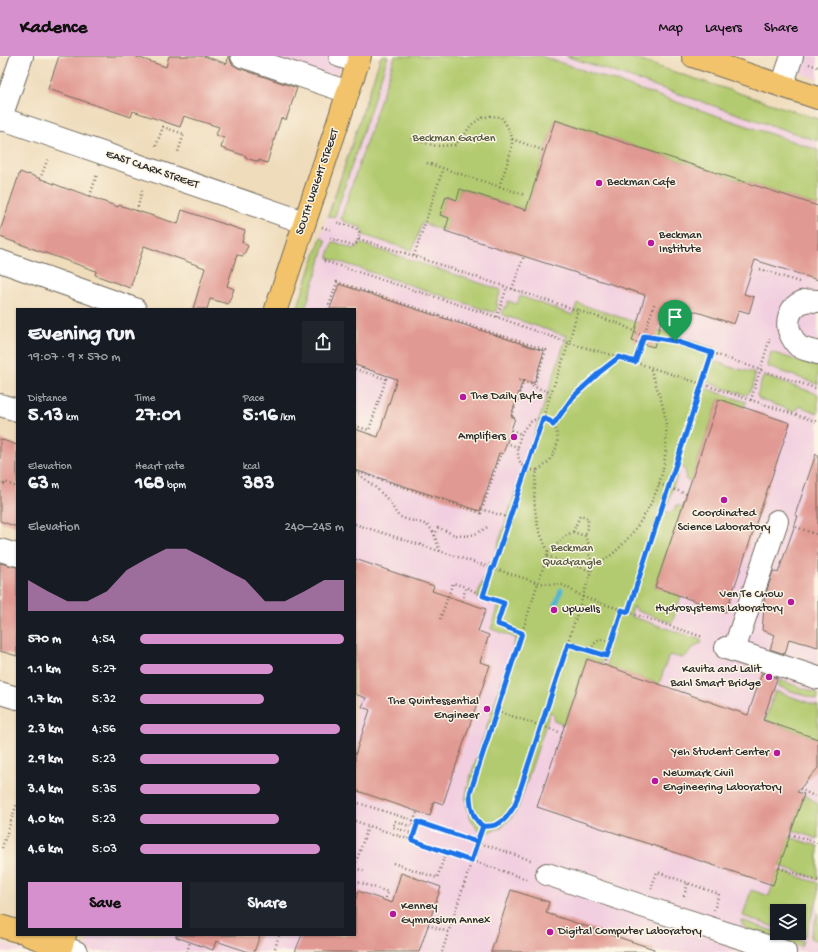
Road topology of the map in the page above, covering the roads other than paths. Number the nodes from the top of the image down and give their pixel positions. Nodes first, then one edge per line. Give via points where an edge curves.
1 (22, 56) edge
2 (242, 56) edge
3 (693, 56) edge
4 (792, 56) edge
5 (353, 58) edge
6 (782, 86) junction
7 (348, 92) junction
8 (818, 98) edge
9 (0, 118) edge
10 (304, 222) junction
11 (0, 261) edge
12 (818, 301) edge
13 (132, 308) edge
14 (276, 308) edge
15 (818, 353) edge
16 (0, 405) edge
17 (16, 410) edge
18 (777, 521) road end
19 (0, 550) edge
20 (16, 555) edge
21 (818, 678) edge
22 (0, 693) edge
23 (16, 698) edge
24 (542, 878) road end
25 (0, 926) edge
26 (16, 931) edge
27 (31, 936) edge
28 (65, 947) edge
29 (785, 952) edge

1 - 9 street
2 - 7 street
3 - 6 main road
4 - 6 street
5 - 7 main road, SOUTH WRIGHT STREET
6 - 8 main road
7 - 10 main road, SOUTH WRIGHT STREET
9 - 10 street, EAST CLARK STREET
10 - 14 main road, SOUTH WRIGHT STREET
11 - 13 street
12 - 15 street via 806,301 797,306 788,318 794,342 800,347
16 - 17 street
18 - 21 street via 730,649
19 - 20 street
22 - 23 street
24 - 29 street via 645,907
25 - 26 main road
27 - 28 main road

